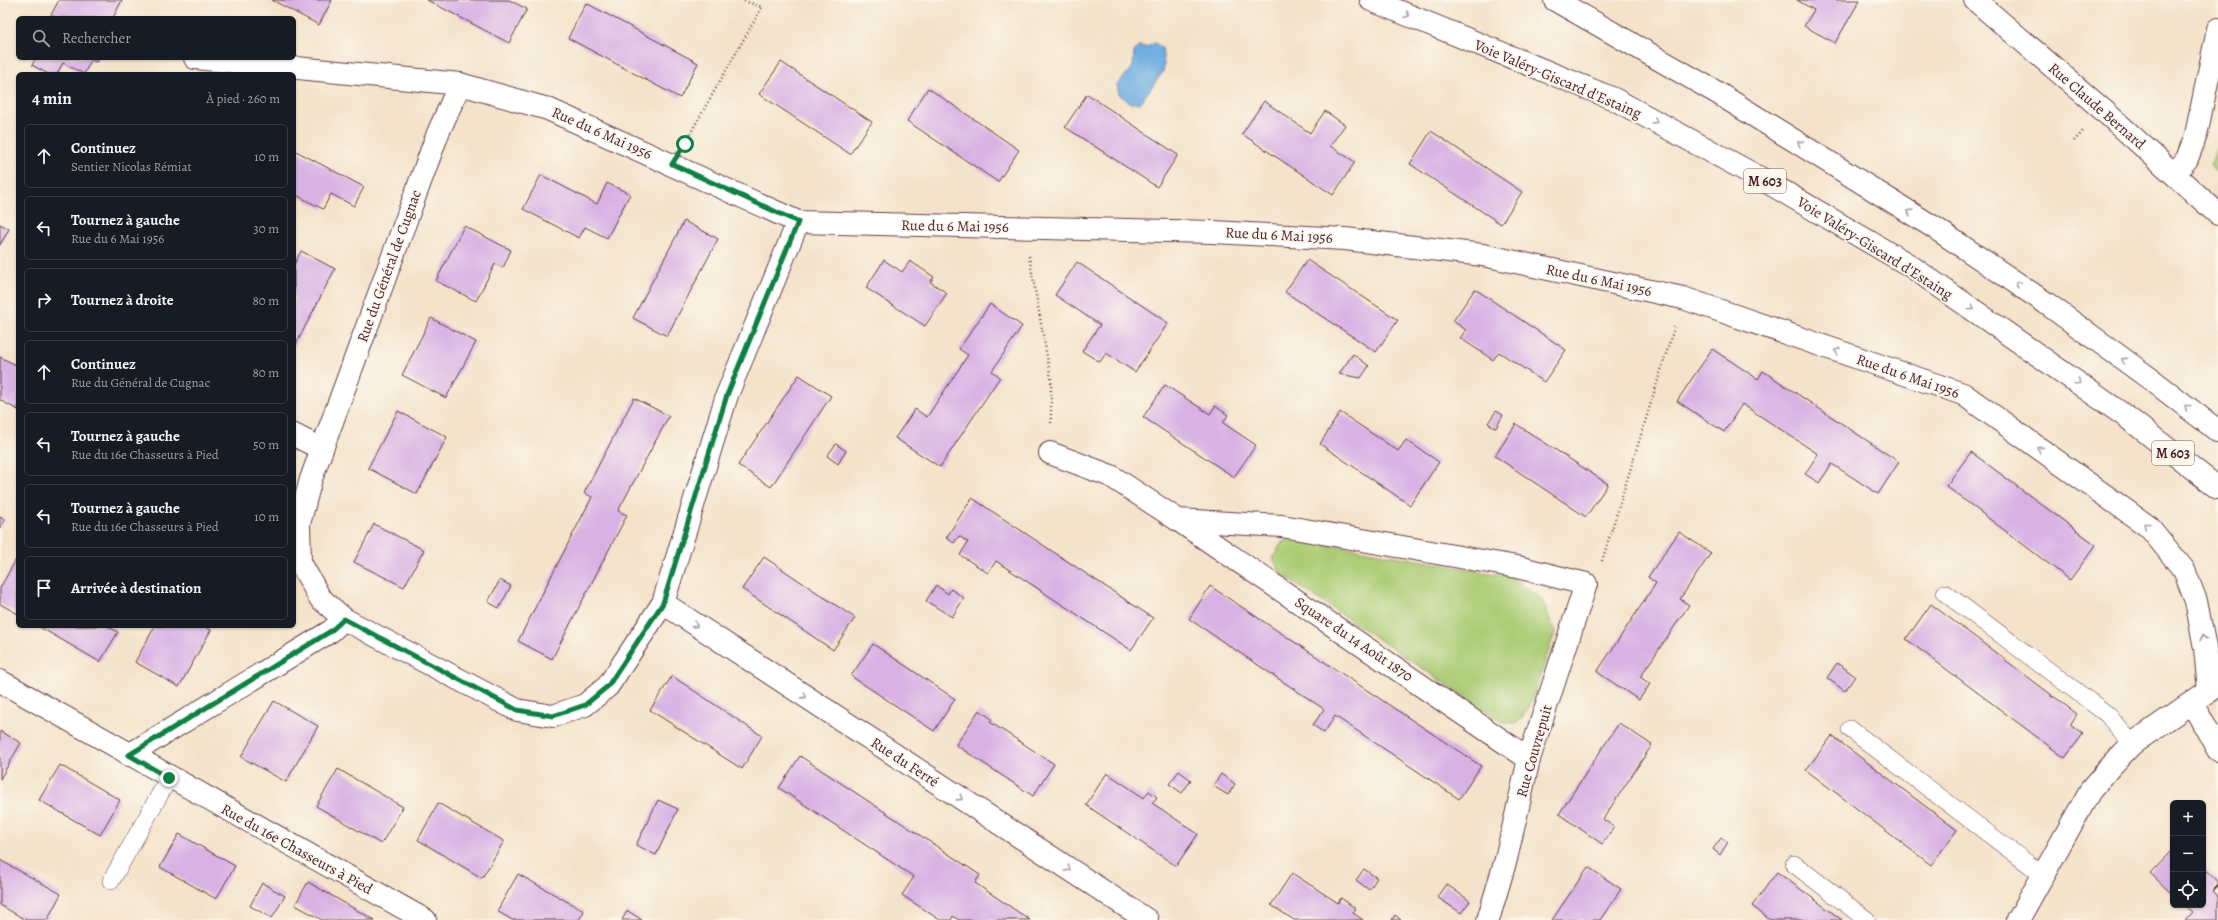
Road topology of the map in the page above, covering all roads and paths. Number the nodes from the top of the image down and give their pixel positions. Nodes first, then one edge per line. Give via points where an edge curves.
1 (741, 0) edge
2 (1371, 0) edge
3 (1555, 0) edge
4 (1975, 0) edge
5 (2218, 29) edge
6 (214, 60) edge
7 (460, 84) junction
8 (672, 164) junction
9 (2174, 174) junction
10 (2218, 214) edge
11 (798, 222) junction
12 (1028, 227) junction
13 (1683, 298) junction
14 (2218, 432) edge
15 (296, 436) edge
16 (322, 449) junction
17 (1050, 454) joint
18 (2218, 488) edge
19 (1178, 520) junction
20 (1586, 584) junction
21 (1945, 593) dead end
22 (663, 603) junction
23 (344, 619) junction
24 (0, 681) edge
25 (2214, 688) edge
26 (2192, 703) junction
27 (1850, 729) dead end
28 (2132, 744) junction
29 (2218, 750) edge
30 (129, 755) junction
31 (1529, 759) junction
32 (169, 778) junction
33 (1794, 864) dead end
34 (2043, 875) junction
35 (111, 880) dead end
36 (424, 920) edge
37 (1147, 920) edge
38 (1488, 920) edge
39 (1867, 920) edge
40 (2018, 920) edge

1 - 8 path via 762,7
2 -> 18 main road, Voie Valéry-Giscard d'Estaing / M 603 via 1614,99 1762,178 1909,265 2128,418
14 -> 3 main road, M 603 via 2046,303 1936,228 1716,92
4 - 9 main road, Rue Claude Bernard
5 - 9 main road via 2196,135 2188,159
6 - 7 main road, Rue du 6 Mai 1956
7 - 8 main road, Rue du 6 Mai 1956 via 548,109
7 - 16 main road, Rue du Général de Cugnac via 438,133
8 - 11 main road, Rue du 6 Mai 1956
9 - 10 main road, Rue Claude Bernard
11 - 12 main road, Rue du 6 Mai 1956
11 - 22 main road, Rue du Général de Cugnac via 727,395
12 - 13 main road, Rue du 6 Mai 1956 via 1346,239 1484,255
12 - 17 path via 1028,248 1051,379
13 - 20 path via 1602,561
25 -> 13 main road, Rue du 6 Mai 1956 via 2196,601 2184,570 2149,528 1963,394
15 - 16 main road
16 - 23 main road, Rue du Général de Cugnac via 299,524 300,562 320,598
17 - 19 main road, Square du 14 Août 1870 via 1111,476
19 - 20 main road, Square du 14 Août 1870 via 1282,526 1517,567
19 - 31 main road, Square du 14 Août 1870
20 - 31 main road, Rue Couvrepuit
21 - 28 lane via 2108,715
22 - 23 main road, Rue du Général de Cugnac via 608,686 585,705 553,716 517,710
22 -> 37 main road, Rue du Ferré
23 - 30 main road via 331,631
24 - 30 main road, Rue du 16e Chasseurs à Pied
25 - 26 main road
26 - 28 main road
26 - 29 main road
27 - 34 lane
28 - 34 main road via 2090,791
30 - 32 main road, Rue du 16e Chasseurs à Pied
31 - 38 main road, Rue Couvrepuit via 1506,859
32 - 35 lane
32 - 36 main road, Rue du 16e Chasseurs à Pied
33 - 39 lane
34 - 40 main road

